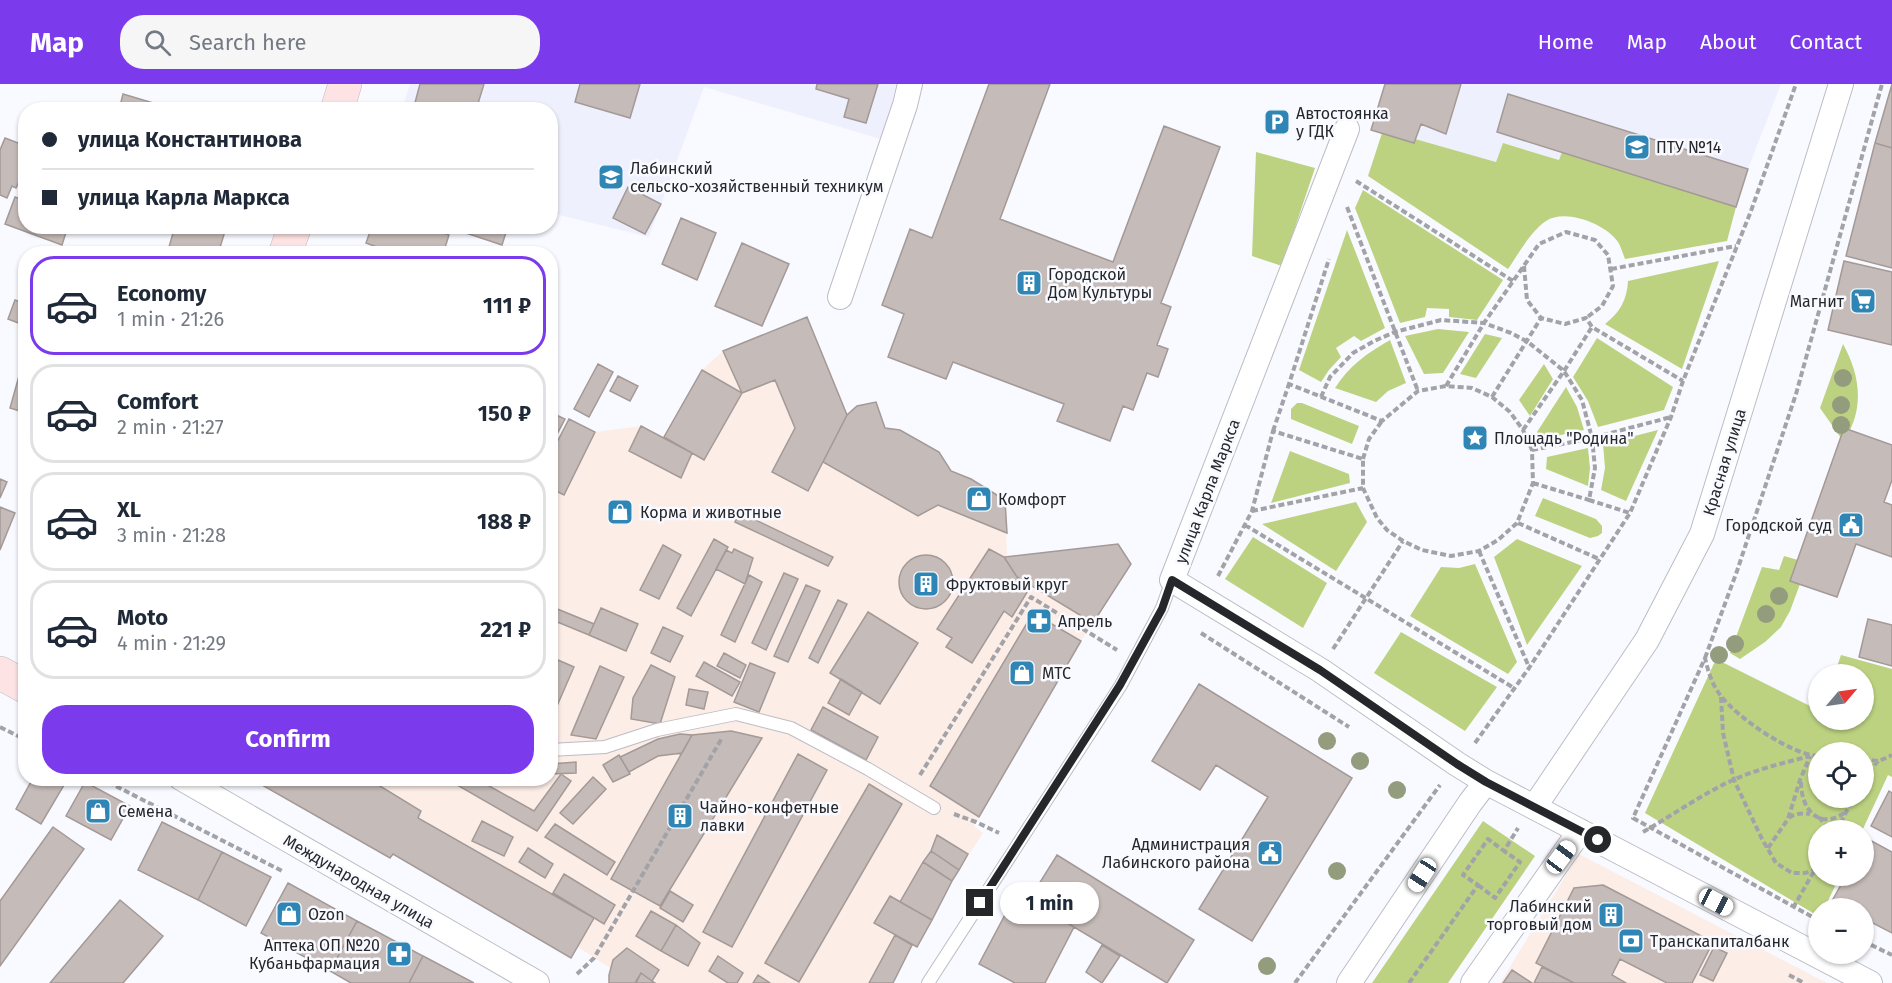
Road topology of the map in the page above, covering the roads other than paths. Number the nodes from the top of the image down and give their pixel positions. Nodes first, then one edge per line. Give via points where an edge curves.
1 (345, 84) edge
2 (910, 84) edge
3 (1841, 84) edge
4 (339, 102) edge
5 (1347, 129) dead end
6 (840, 297) dead end
7 (1172, 580) junction
8 (0, 673) edge
9 (18, 683) edge
10 (558, 750) edge
11 (1486, 782) junction
12 (194, 786) edge
13 (1535, 806) junction
14 (934, 808) road end
15 (1580, 831) junction
16 (537, 983) edge
17 (928, 983) edge
18 (1349, 983) edge
19 (1473, 983) edge
20 (1870, 983) edge

1 - 4 main road
2 - 6 street
3 - 13 street, Красная улица via 1702,534 1647,640
5 - 7 street, улица Карла Маркса
7 - 11 street via 1320,670
7 - 17 lane, улица Карла Маркса via 1162,609 1120,685
8 - 9 main road
10 - 14 lane via 605,747 657,730 736,714 791,728
11 - 13 street
11 - 18 street
12 - 16 street, Международная улица
13 - 15 street
15 - 19 street
15 - 20 street

